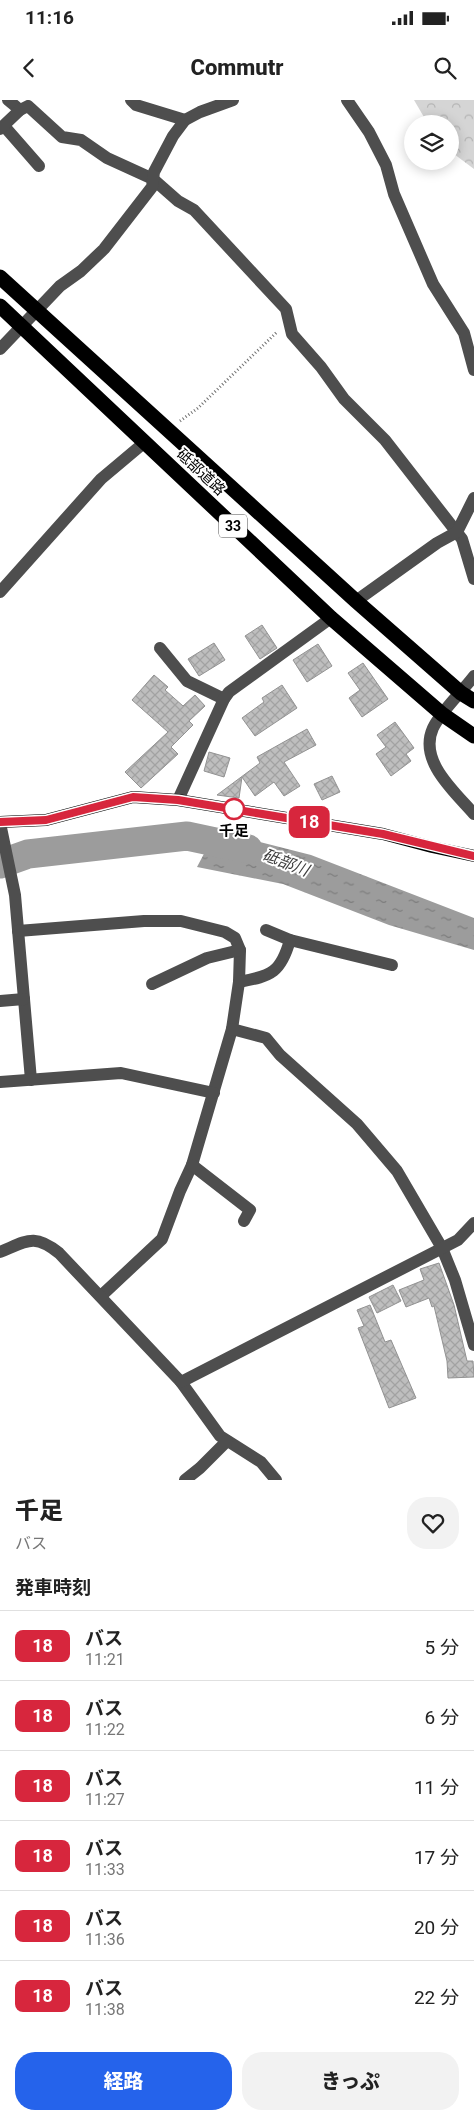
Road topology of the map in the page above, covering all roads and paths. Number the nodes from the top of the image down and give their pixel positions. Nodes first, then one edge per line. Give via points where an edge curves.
1 (8, 100) edge
2 (131, 100) edge
3 (233, 100) edge
4 (347, 100) edge
5 (20, 110) junction
6 (185, 120) junction
7 (2, 127) edge
8 (39, 166) dead end
9 (153, 179) junction
10 (0, 277) edge
11 (0, 306) edge
12 (36, 310) junction
13 (289, 321) junction
14 (21, 325) junction
15 (0, 349) edge
16 (474, 370) edge
17 (168, 430) junction
18 (145, 442) junction
19 (474, 498) edge
20 (457, 532) junction
21 (474, 579) edge
22 (1, 588) edge
23 (356, 601) junction
24 (331, 618) junction
25 (160, 648) dead end
26 (474, 676) edge
27 (461, 693) junction
28 (224, 699) junction
29 (474, 701) edge
30 (442, 714) junction
31 (474, 736) edge
32 (178, 800) junction
33 (474, 814) edge
34 (0, 822) edge
35 (474, 856) edge
36 (266, 930) dead end
37 (18, 931) junction
38 (290, 940) junction
39 (240, 950) junction
40 (392, 965) dead end
41 (239, 982) junction
42 (152, 984) dead end
43 (24, 999) junction
44 (0, 1001) edge
45 (232, 1028) junction
46 (31, 1080) junction
47 (0, 1082) edge
48 (214, 1093) junction
49 (192, 1166) junction
50 (244, 1221) dead end
51 (474, 1223) edge
52 (442, 1248) junction
53 (0, 1252) edge
54 (102, 1295) junction
55 (474, 1345) edge
56 (181, 1382) junction
57 (227, 1440) junction
58 (184, 1480) edge
59 (276, 1480) edge

1 - 5 street
2 - 6 street via 136,105
3 - 6 street
4 - 16 street via 386,165 394,194 433,284 464,333
5 - 7 street
5 - 9 street via 28,106 62,137 81,140 107,158
6 - 9 street via 173,136
7 - 8 street
9 - 12 street via 152,187 104,249
9 - 13 street via 194,210 217,233 286,309
10 - 12 highway, 砥部道路 / 33
11 - 14 highway, 砥部道路 / 33
12 - 14 street
12 - 17 highway, 砥部道路 / 33
13 - 17 path via 198,408
13 - 20 street via 292,334 344,399 385,440
14 - 15 street
14 - 18 highway, 砥部道路 / 33
17 - 23 highway, 砥部道路 / 33
18 - 22 street via 101,479
18 - 24 highway, 砥部道路 / 33
19 - 20 street
20 - 21 street
20 - 23 street
23 - 27 highway, 砥部道路 / 33
24 - 28 street via 229,692
24 - 30 highway, 砥部道路 / 33
25 - 28 street via 187,681
26 - 27 street
27 - 29 highway, 砥部道路 / 33
27 - 30 street
28 - 32 street
30 - 31 highway, 砥部道路 / 33
30 - 33 street via 433,728 429,744 432,761
32 - 34 main road via 133,797 46,820
32 - 35 main road via 383,834
34 - 37 street via 15,895
36 - 38 street
37 - 39 street via 144,921 181,922 225,932 234,938
37 - 43 street
38 - 40 street
38 - 41 street via 284,960 276,969 262,977
39 - 41 street
39 - 42 street via 207,958
41 - 45 street
43 - 44 street
43 - 46 street
45 - 48 street
45 - 52 street via 266,1038 280,1055 357,1124 396,1172
46 - 47 street
46 - 48 street via 121,1073
48 - 49 street
49 - 50 street via 250,1210
49 - 54 street via 162,1238
51 - 52 street via 458,1240
52 - 55 street
52 - 56 street
53 - 54 street via 28,1241 45,1241
54 - 56 street
56 - 57 street via 220,1436
57 - 58 street
57 - 59 street via 261,1462

